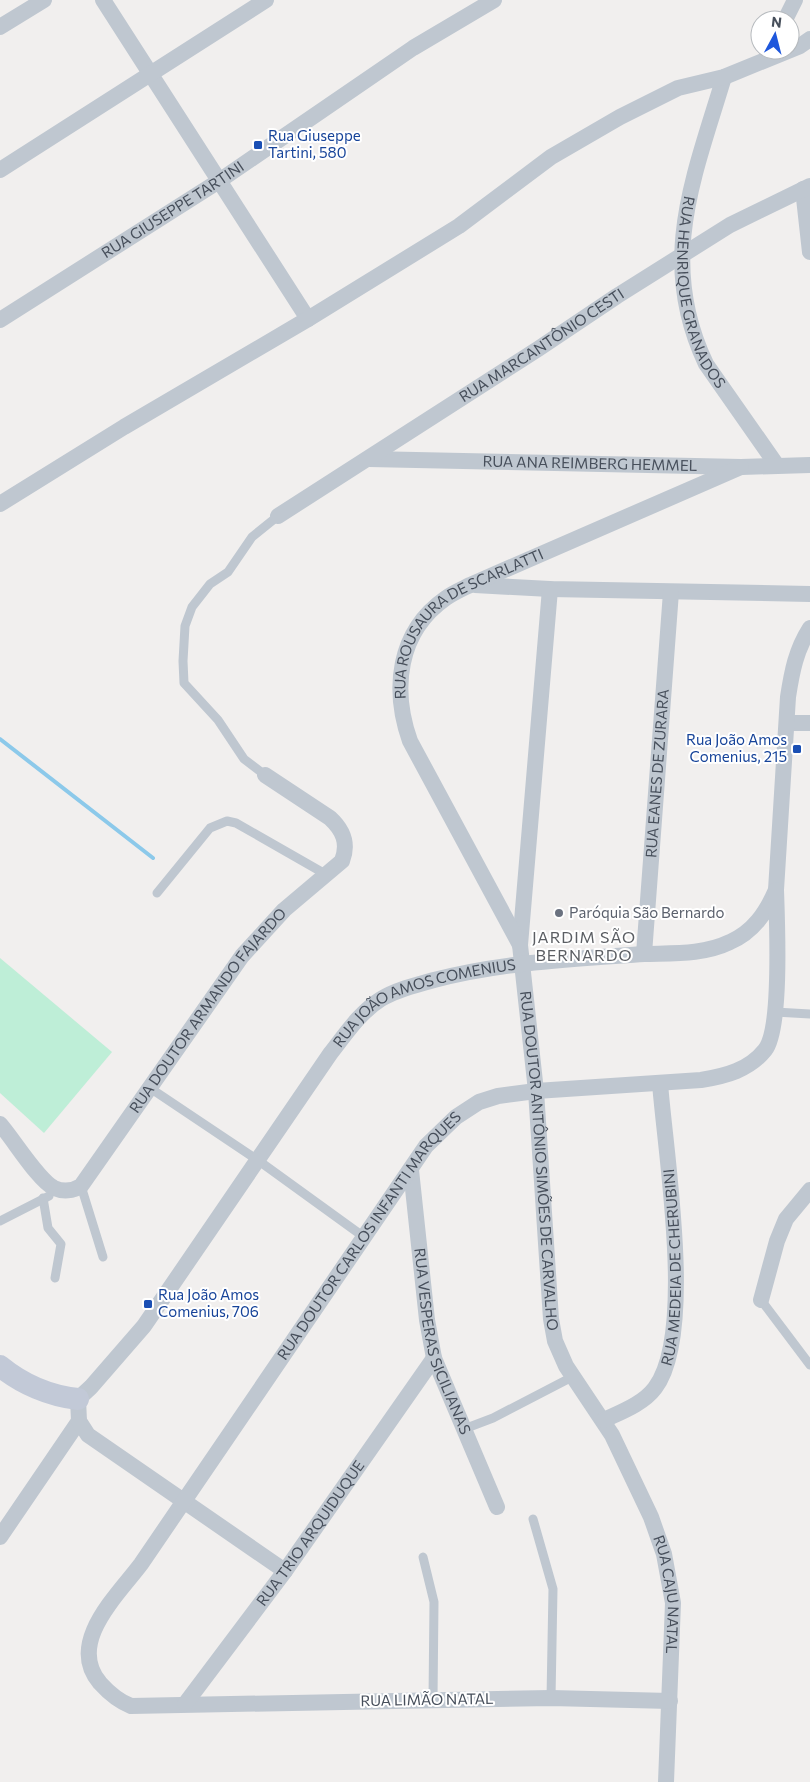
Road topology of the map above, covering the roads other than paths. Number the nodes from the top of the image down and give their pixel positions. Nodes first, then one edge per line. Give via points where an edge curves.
1 (44, 0) edge
2 (103, 0) edge
3 (266, 0) edge
4 (494, 0) edge
5 (0, 27) edge
6 (759, 60) edge
7 (149, 74) junction
8 (724, 77) junction
9 (0, 170) edge
10 (219, 181) junction
11 (806, 187) edge
12 (810, 252) edge
13 (681, 257) junction
14 (308, 319) junction
15 (0, 320) edge
16 (369, 459) junction
17 (776, 464) junction
18 (810, 465) edge
19 (741, 467) junction
20 (0, 504) edge
21 (278, 516) joint
22 (470, 585) junction
23 (550, 589) junction
24 (671, 592) junction
25 (810, 594) edge
26 (810, 628) edge
27 (786, 723) junction
28 (810, 723) edge
29 (265, 775) joint
30 (328, 875) junction
31 (776, 890) junction
32 (157, 892) dead end
33 (520, 945) junction
34 (644, 954) junction
35 (522, 964) junction
36 (775, 1012) junction
37 (810, 1014) edge
38 (660, 1083) junction
39 (150, 1088) junction
40 (536, 1091) junction
41 (0, 1124) edge
42 (258, 1161) junction
43 (411, 1170) junction
44 (81, 1186) junction
45 (63, 1190) junction
46 (810, 1190) edge
47 (44, 1198) junction
48 (0, 1221) edge
49 (364, 1237) junction
50 (103, 1257) dead end
51 (54, 1278) dead end
52 (761, 1300) joint
53 (434, 1358) junction
54 (810, 1365) edge
55 (0, 1366) edge
56 (574, 1376) junction
57 (78, 1410) junction
58 (604, 1420) junction
59 (464, 1429) junction
60 (183, 1501) junction
61 (497, 1506) dead end
62 (533, 1519) dead end
63 (0, 1537) edge
64 (423, 1557) dead end
65 (284, 1571) junction
66 (551, 1698) junction
67 (433, 1700) junction
68 (670, 1701) junction
69 (185, 1704) junction
70 (666, 1782) edge

1 - 5 street
2 - 7 street
3 - 7 street
4 - 10 street, RUA GIUSEPPE TARTINI via 413,48
6 - 8 street
7 - 9 street
7 - 10 street
8 - 13 street, RUA HENRIQUE GRANADOS via 688,200
8 - 14 street via 678,88 551,156 459,226
10 - 14 street
10 - 15 street, RUA GIUSEPPE TARTINI
11 - 12 street
11 - 13 street, RUA MARCANTÔNIO CESTI via 730,226
13 - 16 street, RUA MARCANTÔNIO CESTI
13 - 17 street, RUA HENRIQUE GRANADOS via 684,296 698,347 720,386
14 - 20 street
16 - 19 street, RUA ANA REIMBERG HEMMEL
16 - 21 street, RUA MARCANTÔNIO CESTI
17 - 18 street, RUA ANA REIMBERG HEMMEL
17 - 19 street, RUA ANA REIMBERG HEMMEL
19 - 22 street, RUA ROUSAURA DE SCARLATTI
21 - 29 lane via 252,537 228,572 210,584 192,607 185,626 183,662 184,683 218,720 244,759
22 - 23 street
22 - 33 street, RUA ROUSAURA DE SCARLATTI via 445,599 411,638 402,666 399,701 410,741
23 - 24 street
23 - 33 street, RUA DOUTOR ANTÔNIO SIMÕES DE CARVALHO
24 - 25 street
24 - 34 street, RUA EANES DE ZURARA
26 - 27 street, RUA JOÃO AMOS COMENIUS via 799,645 792,668
27 - 28 street
27 - 31 street, RUA JOÃO AMOS COMENIUS
29 - 30 street, RUA DOUTOR ARMANDO FAJARDO via 330,818 343,834 345,851 342,861
30 - 32 lane via 236,823 227,822 210,828
30 - 39 street, RUA DOUTOR ARMANDO FAJARDO via 284,910 256,939
31 - 34 street, RUA JOÃO AMOS COMENIUS via 754,926 730,942 697,951
31 - 36 street, RUA DOUTOR CARLOS INFANTI MARQUES
33 - 35 street, RUA DOUTOR ANTÔNIO SIMÕES DE CARVALHO
34 - 35 street, RUA JOÃO AMOS COMENIUS
35 - 40 street, RUA DOUTOR ANTÔNIO SIMÕES DE CARVALHO
35 - 42 street, RUA JOÃO AMOS COMENIUS via 481,968 382,998 369,1008 330,1054
36 - 37 lane
36 - 38 street, RUA DOUTOR CARLOS INFANTI MARQUES via 772,1038 766,1049 745,1067 724,1076
38 - 40 street, RUA DOUTOR CARLOS INFANTI MARQUES
38 - 58 street, RUA MEDEIA DE CHERUBINI via 674,1250 675,1329 663,1372 654,1389
39 - 42 lane
39 - 44 street, RUA DOUTOR ARMANDO FAJARDO
40 - 43 street, RUA DOUTOR CARLOS INFANTI MARQUES via 479,1102 439,1131
40 - 56 street, RUA DOUTOR ANTÔNIO SIMÕES DE CARVALHO via 551,1319 555,1341
41 - 45 street via 46,1182
42 - 49 lane
42 - 57 street, RUA JOÃO AMOS COMENIUS via 144,1326 96,1382
43 - 49 street, RUA DOUTOR CARLOS INFANTI MARQUES
43 - 53 street, RUA VESPERAS SICILIANAS via 426,1320
44 - 45 street
44 - 50 lane
45 - 47 lane
46 - 52 street via 786,1219
47 - 48 lane
47 - 51 lane via 48,1228 61,1244
49 - 60 street, RUA DOUTOR CARLOS INFANTI MARQUES
52 - 54 lane
53 - 59 street, RUA VESPERAS SICILIANAS
53 - 65 street, RUA TRIO ARQUIDUQUE
55 - 57 street
56 - 58 street, RUA DOUTOR ANTÔNIO SIMÕES DE CARVALHO
56 - 59 lane via 493,1418
57 - 60 street via 88,1435
57 - 63 street, RUA JOÃO AMOS COMENIUS
58 - 68 street, RUA CAJU NATAL via 651,1517 664,1554 673,1603
59 - 61 street, RUA VESPERAS SICILIANAS
60 - 65 street
60 - 69 street, RUA DOUTOR CARLOS INFANTI MARQUES via 103,1615 89,1640 88,1652 96,1678 120,1702 131,1706
62 - 66 lane via 553,1589
64 - 67 lane via 434,1602
65 - 69 street, RUA TRIO ARQUIDUQUE
66 - 67 street, RUA LIMÃO NATAL
66 - 68 street, RUA LIMÃO NATAL
67 - 69 street, RUA LIMÃO NATAL
68 - 70 street, RUA CAJU NATAL

